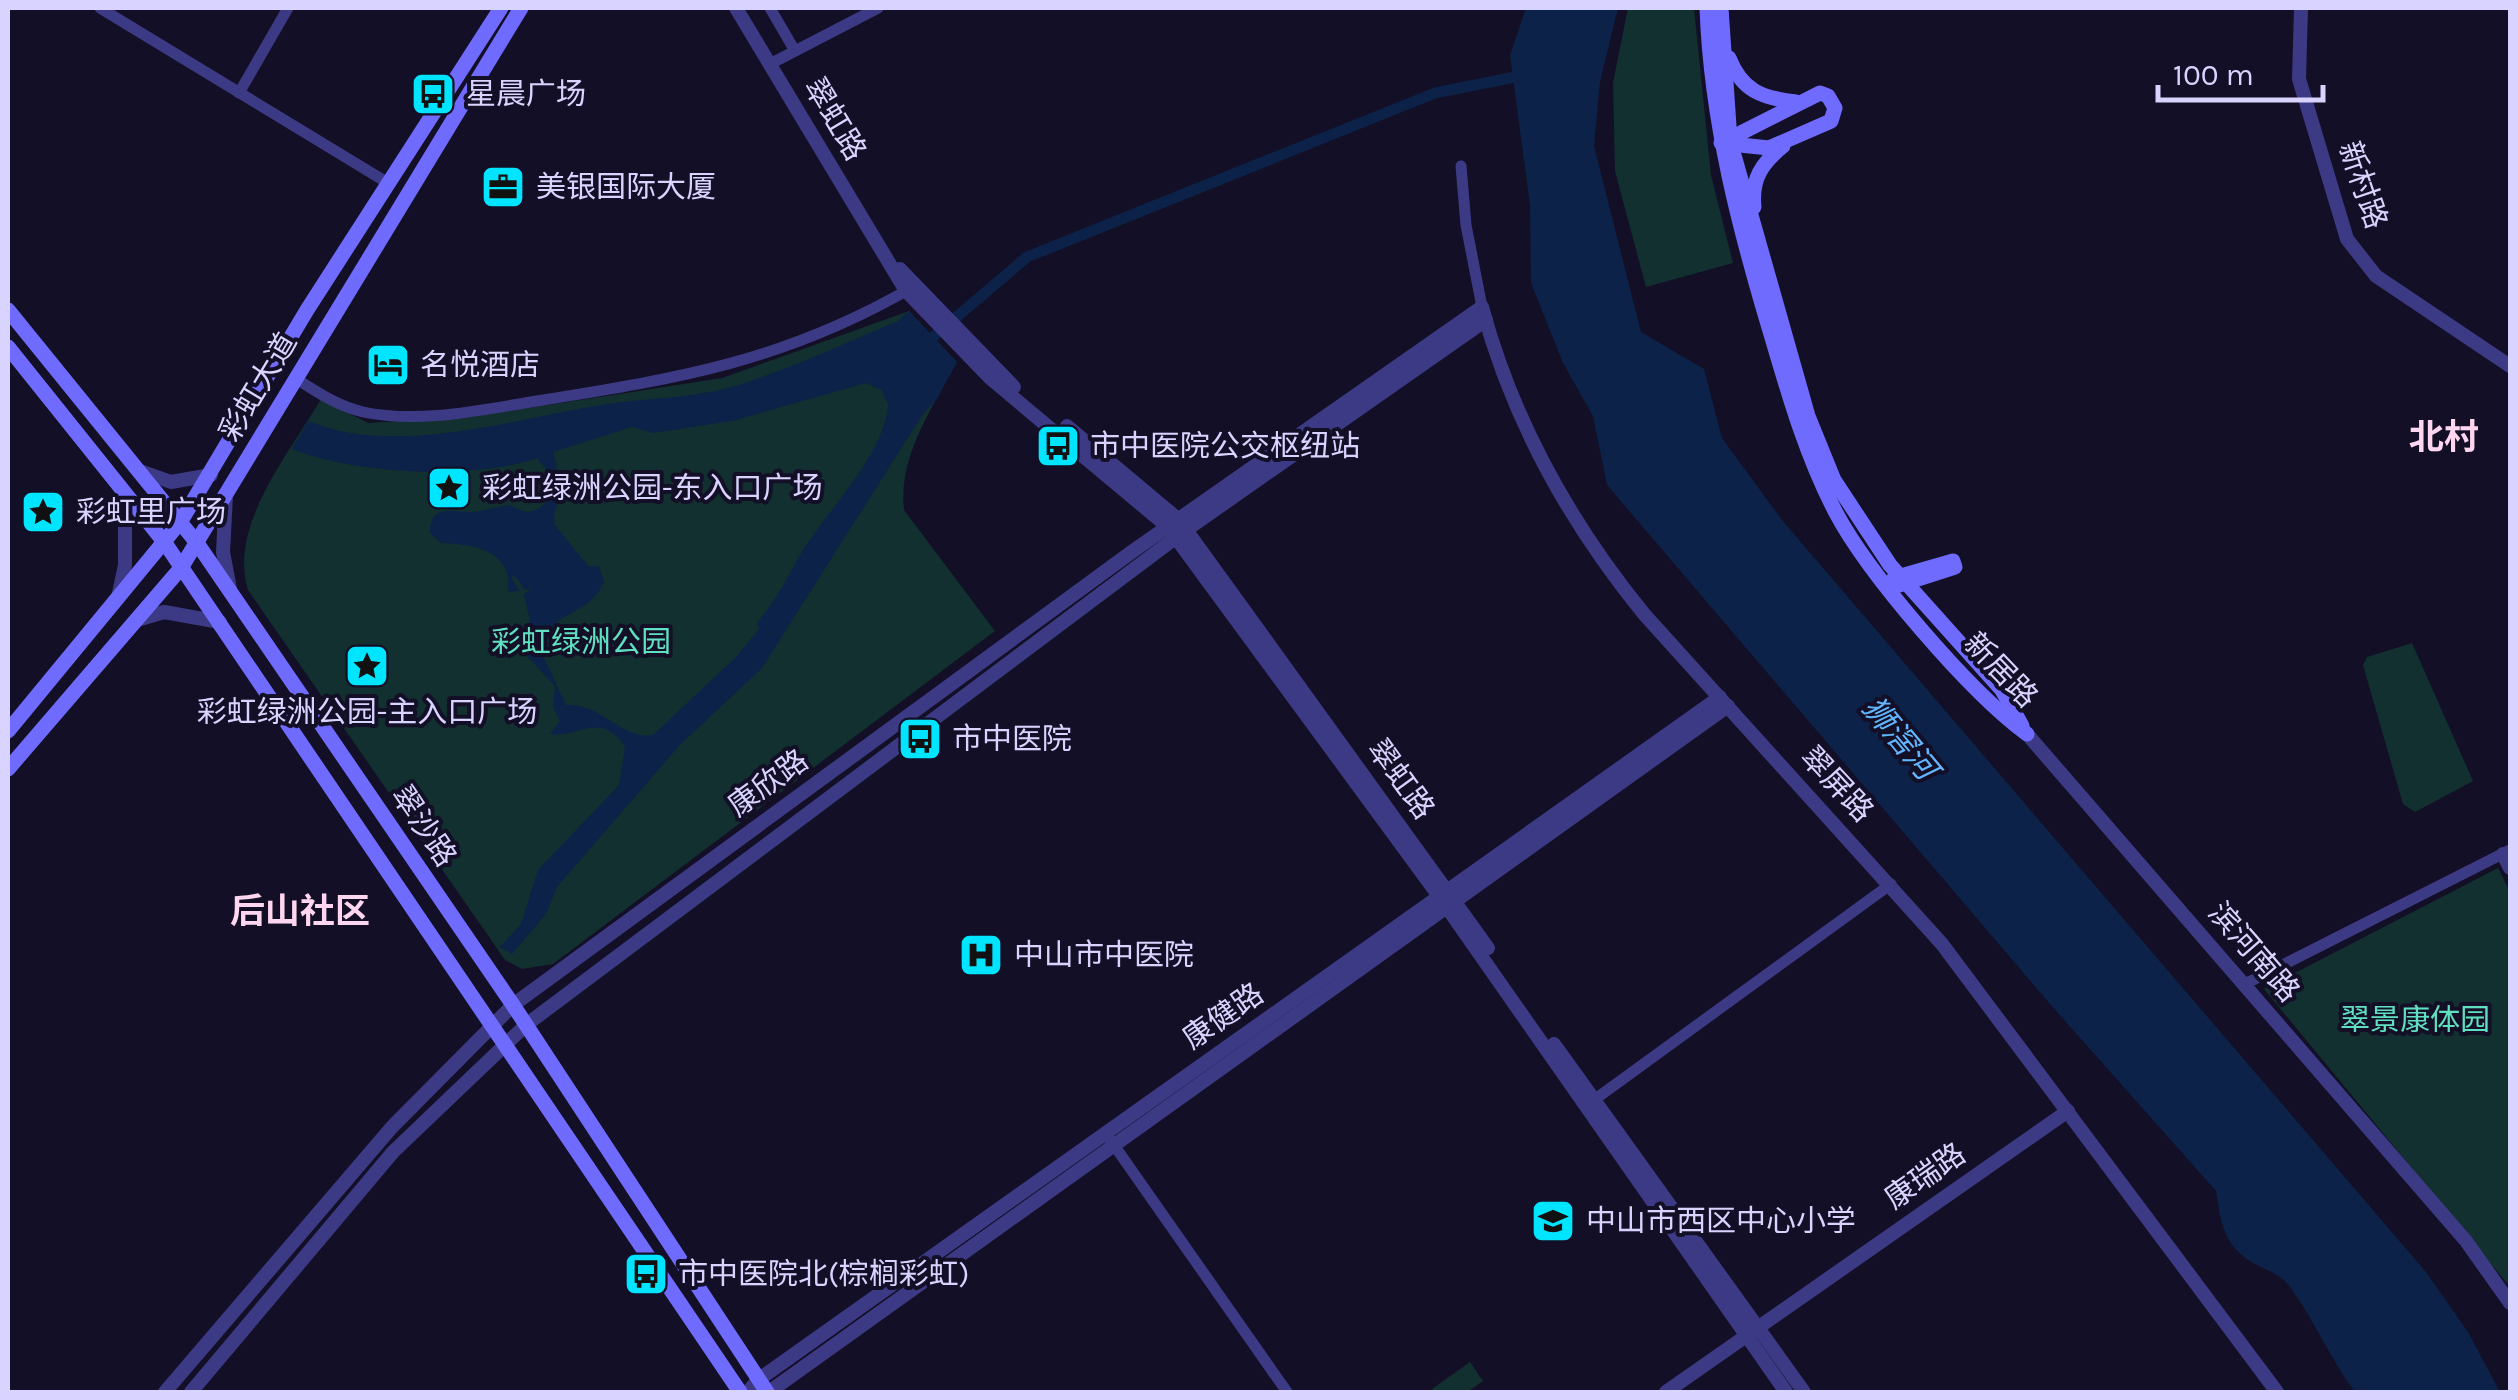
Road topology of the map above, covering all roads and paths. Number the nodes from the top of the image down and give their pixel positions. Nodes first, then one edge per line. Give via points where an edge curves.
1 (100, 8) edge
2 (288, 8) edge
3 (486, 8) edge
4 (501, 8) edge
5 (520, 8) edge
6 (770, 8) edge
7 (878, 8) edge
8 (1707, 8) edge
9 (1721, 8) edge
10 (2301, 8) edge
11 (740, 9) edge
12 (1724, 44) junction
13 (477, 47) junction
14 (796, 51) junction
15 (770, 64) junction
16 (239, 93) junction
17 (1796, 104) junction
18 (1801, 134) junction
19 (1728, 143) junction
20 (1462, 166) dead end
21 (388, 182) junction
22 (1757, 241) junction
23 (917, 293) junction
24 (8, 310) edge
25 (1484, 314) junction
26 (8, 348) edge
27 (2510, 366) edge
28 (295, 378) junction
29 (140, 472) junction
30 (211, 475) junction
31 (227, 493) junction
32 (125, 494) junction
33 (181, 521) junction
34 (1177, 528) junction
35 (165, 543) junction
36 (197, 543) junction
37 (181, 568) junction
38 (1895, 582) junction
39 (231, 594) junction
40 (118, 598) junction
41 (137, 620) junction
42 (220, 622) junction
43 (1724, 702) junction
44 (8, 732) edge
45 (2026, 734) joint
46 (8, 770) edge
47 (2507, 852) edge
48 (2510, 868) edge
49 (1891, 884) junction
50 (1448, 899) junction
51 (2245, 984) junction
52 (513, 1005) junction
53 (494, 1024) junction
54 (526, 1025) junction
55 (507, 1044) junction
56 (1594, 1100) junction
57 (2068, 1111) junction
58 (1106, 1132) junction
59 (1115, 1146) junction
60 (2510, 1303) edge
61 (1758, 1326) junction
62 (1744, 1336) junction
63 (761, 1389) edge
64 (165, 1392) edge
65 (192, 1392) edge
66 (740, 1392) edge
67 (1288, 1392) edge
68 (1666, 1392) edge
69 (1786, 1392) edge
70 (1804, 1392) edge
71 (2277, 1392) edge

1 - 16 street
2 - 16 street
3 - 13 main road
4 - 13 main road, 彩虹大道
5 - 28 main road, 彩虹大道
6 - 14 street
7 - 14 street
8 - 19 main road, 新居路
9 - 12 main road, 新居路
10 - 27 street, 新村路 via 2300,79 2347,239 2376,276
11 - 15 street, 翠虹路
12 - 17 main road via 1741,82 1755,94
12 - 19 main road, 新居路
13 - 21 main road, 彩虹大道
14 - 15 street
15 - 23 street, 翠虹路 via 888,259
16 - 21 street
17 - 18 main road via 1792,122
17 - 18 main road via 1820,93 1835,108 1831,121
17 - 19 main road
18 - 19 main road via 1769,148
18 - 22 main road via 1764,161 1755,178
19 - 22 main road, 新居路
19 - 38 main road, 新居路 via 1757,289 1800,432 1838,516
20 - 25 street, 翠屏路
21 - 30 main road, 彩虹大道
22 - 38 main road, 新居路 via 1808,416 1834,480
23 - 28 street via 798,344 702,374 446,416 354,410
23 - 34 street, 翠虹路 via 969,350
24 - 29 main road, 翠沙路
25 - 34 street, 康欣路
25 - 43 street, 翠屏路 via 1528,433 1580,527 1644,614
26 - 32 main road, 翠沙路
28 - 31 main road, 彩虹大道
29 - 30 street via 171,482
29 - 33 main road, 翠沙路
30 - 33 main road, 彩虹大道
31 - 36 main road, 彩虹大道
31 - 39 street via 223,552
32 - 35 main road, 翠沙路
32 - 40 street via 126,566
33 - 35 main road, 彩虹大道
33 - 36 main road, 翠沙路
34 - 50 street, 翠虹路
34 - 52 street, 康欣路
34 - 54 street, 康欣路
35 - 37 main road, 翠沙路
35 - 40 main road, 彩虹大道
36 - 37 main road, 彩虹大道
36 - 39 main road, 翠沙路
37 - 41 main road, 彩虹大道
37 - 42 main road, 翠沙路
38 - 45 main road, 新居路 via 2002,690
39 - 52 main road, 翠沙路
40 - 44 main road, 彩虹大道
41 - 42 street via 164,612
41 - 46 main road, 彩虹大道
42 - 53 main road, 翠沙路
43 - 49 street, 翠屏路
43 - 50 street, 康健路
45 - 51 street, 滨河南路
47 - 48 street
47 - 51 street
49 - 56 street
49 - 57 street, 翠屏路
50 - 56 street, 翠虹路
50 - 58 street, 康健路
50 - 59 street, 康健路
50 - 62 street, 翠虹路
51 - 60 street, 滨河南路 via 2466,1242
52 - 53 street, 康欣路
52 - 54 main road, 翠沙路
53 - 55 main road, 翠沙路
53 - 64 street, 康欣路 via 392,1127
54 - 55 street, 康欣路
54 - 63 main road, 翠沙路
55 - 65 street, 康欣路 via 393,1152
55 - 66 main road, 翠沙路
56 - 61 street, 翠虹路
57 - 61 street, 康瑞路
57 - 71 street, 翠屏路
58 - 59 street
58 - 63 street, 康健路
59 - 63 street, 康健路
59 - 67 street
61 - 62 street, 康瑞路
61 - 70 street, 翠虹路
62 - 68 street, 康瑞路
62 - 69 street, 翠虹路

